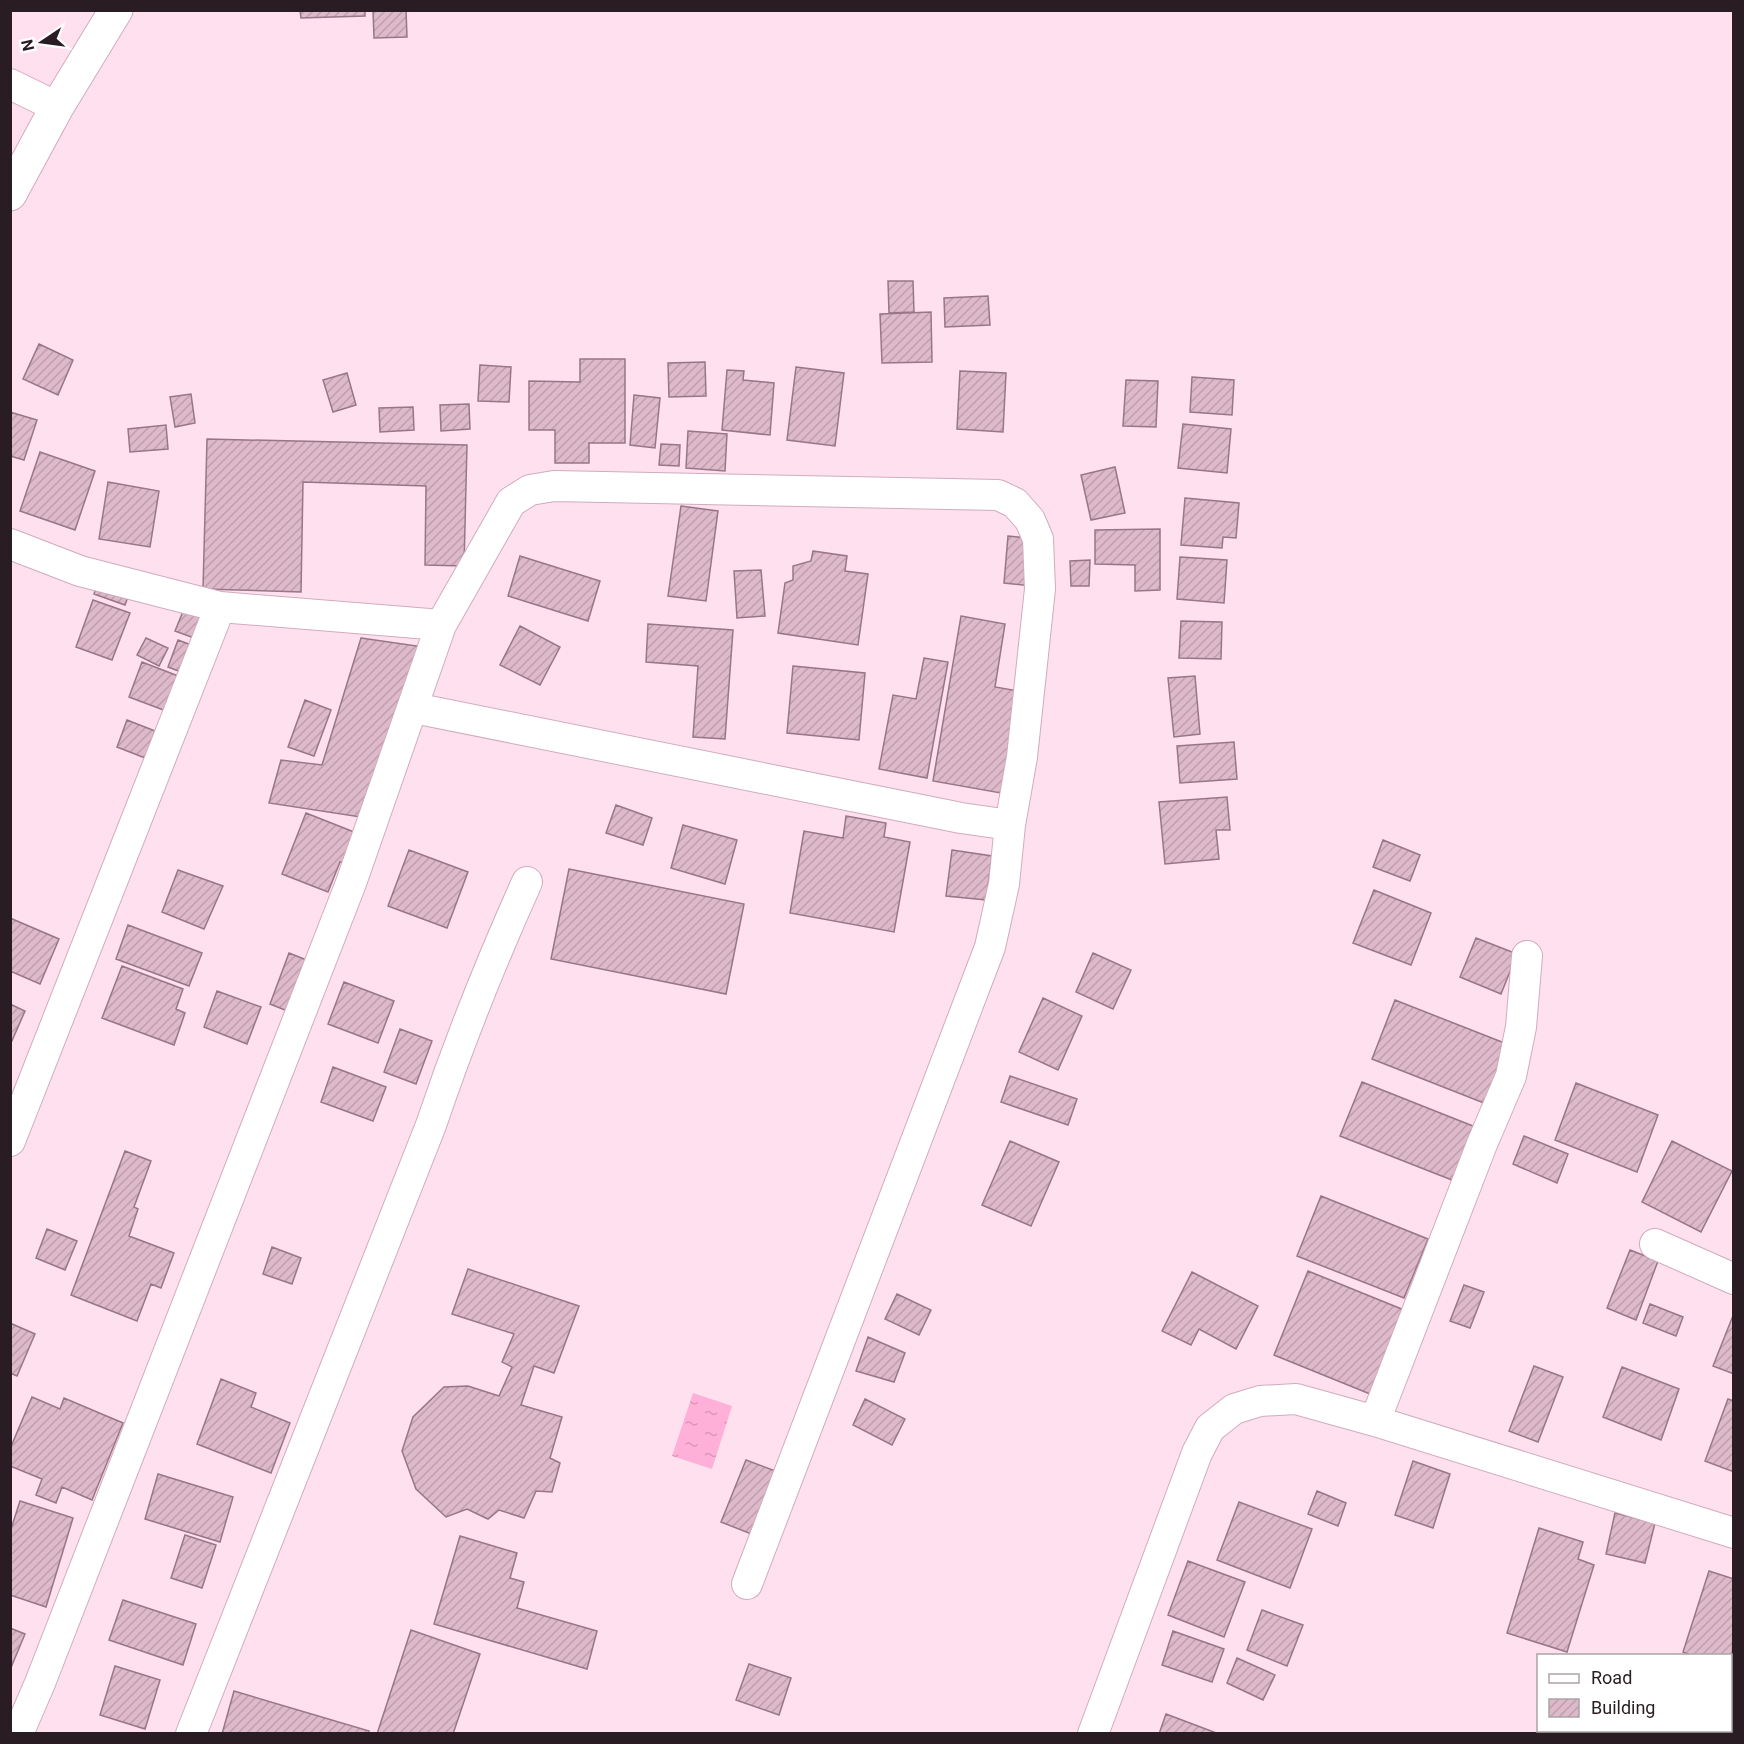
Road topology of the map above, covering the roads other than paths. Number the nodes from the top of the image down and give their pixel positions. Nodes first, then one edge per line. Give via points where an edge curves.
1 (116, 10) edge
2 (10, 84) edge
3 (57, 107) junction
4 (10, 194) edge
5 (10, 544) edge
6 (220, 607) junction
7 (441, 624) junction
8 (414, 708) junction
9 (1010, 825) junction
10 (527, 882) dead end
11 (1527, 956) dead end
12 (10, 1141) edge
13 (1654, 1244) dead end
14 (1734, 1279) edge
15 (1375, 1421) junction
16 (1734, 1533) edge
17 (747, 1584) dead end
18 (18, 1734) edge
19 (191, 1734) edge
20 (1093, 1734) edge

1 - 3 street
2 - 3 street
3 - 4 street
5 - 6 street via 80,571
6 - 7 street
6 - 12 street
7 - 8 street
7 - 9 street via 511,501 530,490 554,486 998,495 1015,502 1030,520 1038,539 1040,590 1022,757
8 - 9 street
8 - 18 street via 346,894
9 - 17 street via 1004,884 990,947
10 - 19 street via 484,979 431,1125
11 - 15 street via 1521,1027 1511,1076
13 - 14 street
15 - 16 street
15 - 20 street via 1296,1399 1260,1401 1234,1409 1210,1428 1197,1452

